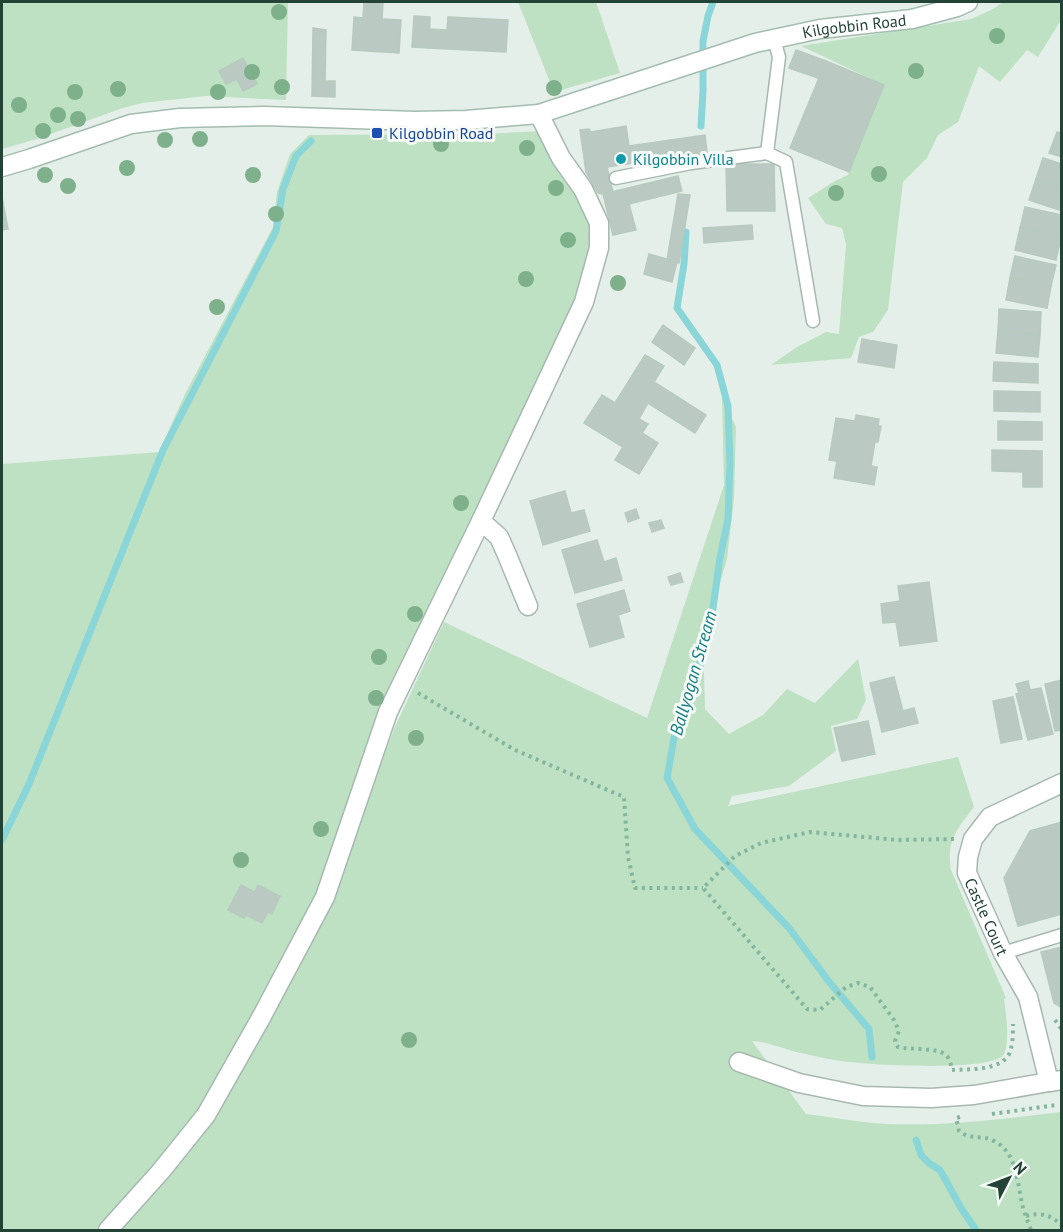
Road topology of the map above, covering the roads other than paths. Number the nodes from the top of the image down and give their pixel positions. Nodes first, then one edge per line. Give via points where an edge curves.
1 (968, 2) edge
2 (774, 39) junction
3 (539, 114) junction
4 (767, 153) junction
5 (2, 167) edge
6 (616, 178) dead end
7 (813, 321) dead end
8 (482, 521) junction
9 (528, 606) dead end
10 (1062, 783) edge
11 (1062, 935) edge
12 (1004, 953) junction
13 (739, 1062) dead end
14 (1055, 1081) edge
15 (108, 1230) edge

1 - 2 street, Kilgobbin Road via 912,19 820,29
2 - 3 street, Kilgobbin Road
2 - 4 lane via 779,57
3 - 5 street, Kilgobbin Road via 415,121 264,116 180,118 131,124
3 - 8 street via 599,223 599,248 584,302
4 - 6 lane
4 - 7 lane via 786,162
8 - 9 street via 499,537
8 - 15 street via 388,711 325,897 206,1115
10 - 12 street, Castle Court via 990,816 973,839 967,873
11 - 12 lane
12 - 14 street, Castle Court via 1028,997
13 - 14 street via 799,1083 863,1096 954,1097

